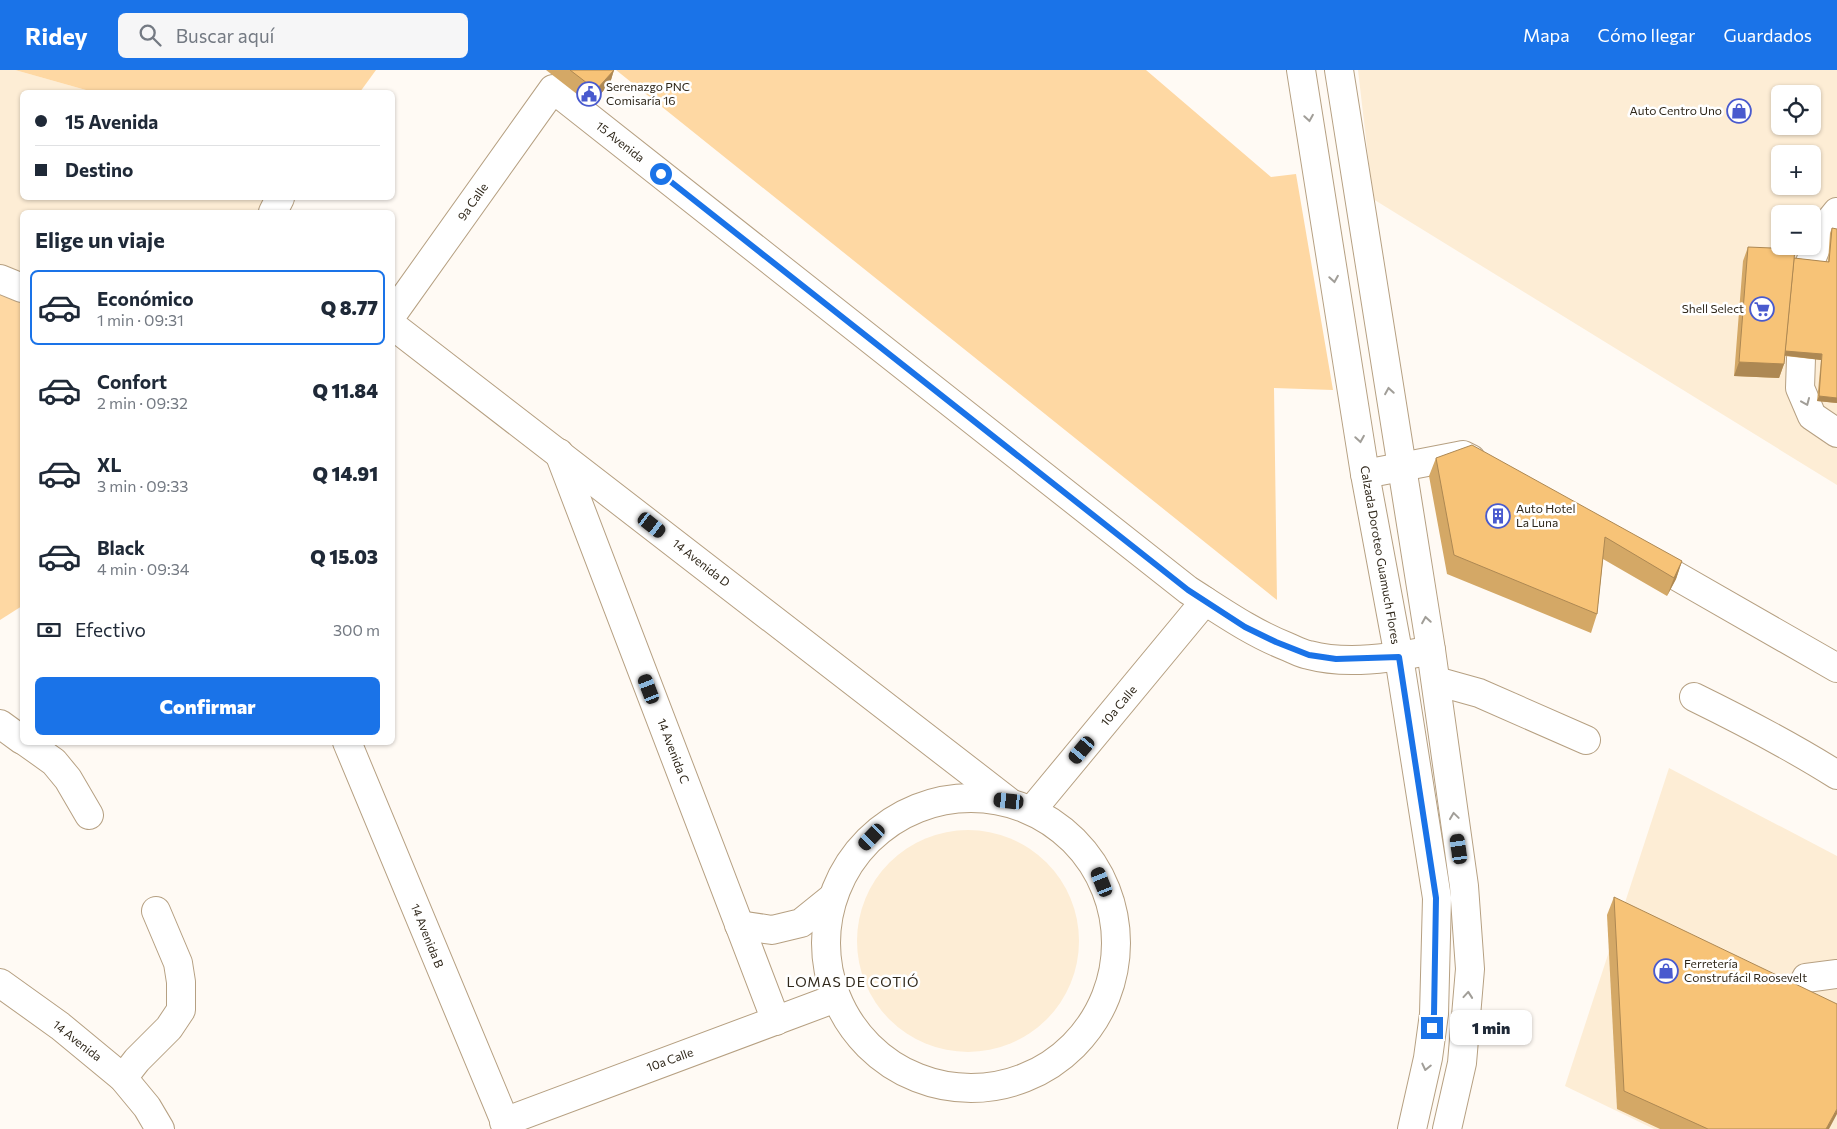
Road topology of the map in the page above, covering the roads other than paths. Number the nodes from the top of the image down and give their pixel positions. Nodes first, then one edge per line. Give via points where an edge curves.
1 (1301, 70) edge
2 (1339, 70) edge
3 (553, 89) joint
4 (1837, 212) edge
5 (1809, 265) edge
6 (0, 279) edge
7 (20, 287) edge
8 (395, 311) edge
9 (395, 327) edge
10 (1800, 358) edge
11 (1837, 433) edge
12 (559, 453) junction
13 (1401, 467) junction
14 (1494, 472) edge
15 (1365, 474) junction
16 (1623, 546) edge
17 (1205, 601) junction
18 (1431, 650) junction
19 (1399, 657) junction
20 (1837, 668) edge
21 (1436, 681) junction
22 (1694, 697) dead end
23 (0, 724) edge
24 (20, 739) edge
25 (1586, 740) dead end
26 (30, 745) edge
27 (348, 745) edge
28 (1837, 775) edge
29 (1021, 806) junction
30 (89, 815) dead end
31 (832, 898) junction
32 (156, 911) dead end
33 (739, 925) junction
34 (1837, 974) edge
35 (1806, 978) dead end
36 (0, 983) edge
37 (836, 998) junction
38 (776, 1021) junction
39 (123, 1078) junction
40 (154, 1118) edge
41 (506, 1126) edge
42 (1412, 1129) edge
43 (1447, 1129) edge

1 -> 15 street, Calzada Doroteo Guamuch Flores
13 -> 2 street
3 - 8 street, 9a Calle
3 - 17 street, 15 Avenida
4 - 5 street via 1824,228
6 - 7 street
9 - 12 street, 14 Avenida D
10 -> 11 street via 1800,388 1812,416
12 - 29 street, 14 Avenida D
12 - 33 street, 14 Avenida C
13 - 14 street via 1463,455
13 - 15 street
18 -> 13 street
15 - 19 street, Calzada Doroteo Guamuch Flores
16 - 20 street
17 - 19 street, 15 Avenida via 1245,627 1309,655 1336,659
17 - 29 street, 10a Calle
18 - 19 street, 15 Avenida
18 - 21 street
19 -> 42 street, Calzada Doroteo Guamuch Flores via 1436,898 1434,1014
21 - 25 street via 1479,693
43 -> 21 street via 1462,1063 1470,969 1464,886
22 - 28 street via 1754,726
23 - 24 street
26 - 30 street via 54,762
27 - 41 street, 14 Avenida B
29 - 31 street via 965,797 922,805 883,826 852,858
29 - 37 street, 14 Avenida D via 1069,835 1097,868 1113,909 1117,952 1108,996 1087,1033 1055,1063 1016,1083 973,1090 930,1084 891,1065 858,1036
31 - 33 street via 801,923 772,930
31 - 37 street, 14 Avenida D via 825,948
32 - 39 street via 178,963 180,1010 169,1028
33 - 38 street, 14 Avenida C
34 - 35 street
36 - 39 street, 14 Avenida
37 - 38 street, 10a Calle
38 - 41 street, 10a Calle
39 - 40 street, 14 Avenida

